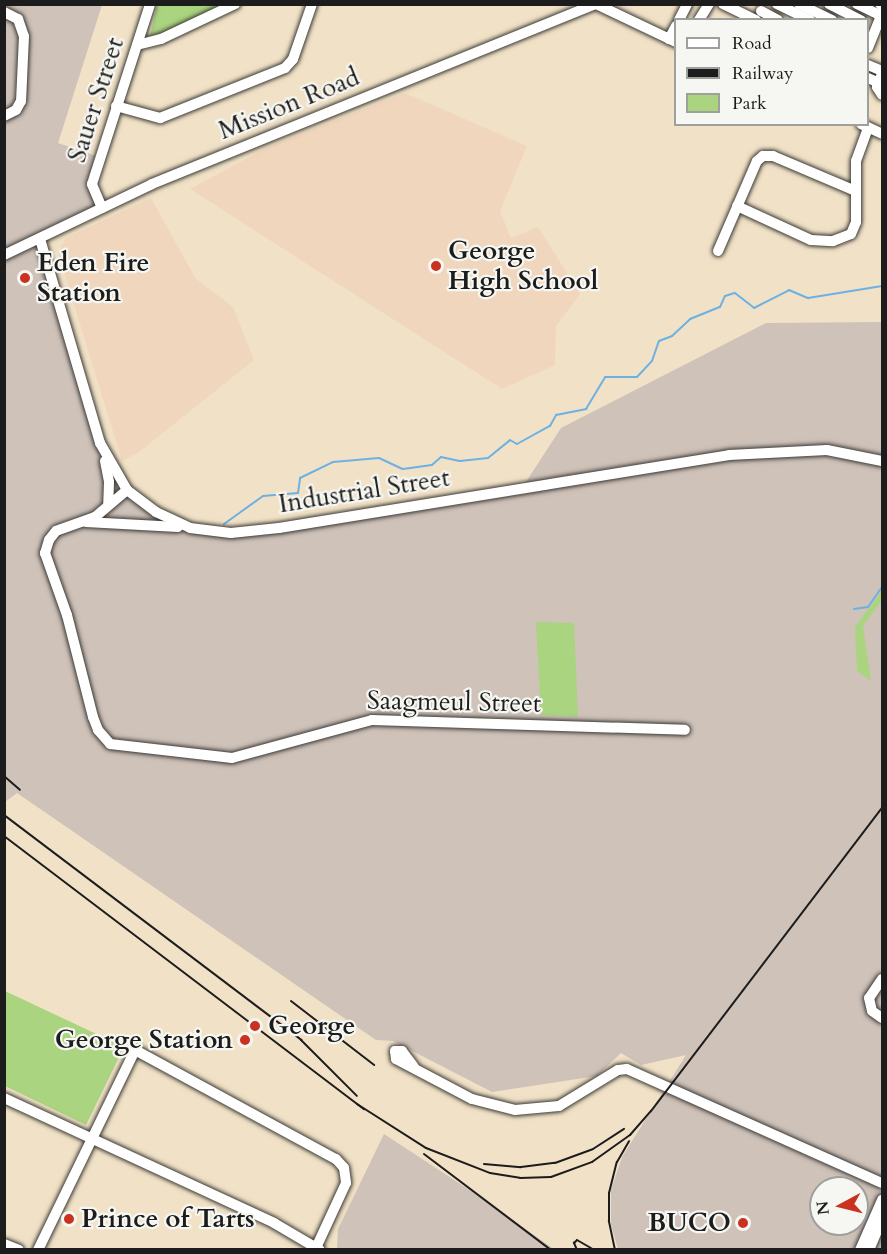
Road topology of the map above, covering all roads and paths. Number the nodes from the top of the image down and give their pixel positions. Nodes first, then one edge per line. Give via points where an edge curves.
1 (150, 4) edge
2 (235, 4) edge
3 (312, 4) edge
4 (595, 4) edge
5 (687, 4) edge
6 (709, 4) edge
7 (723, 4) edge
8 (777, 4) edge
9 (829, 4) edge
10 (857, 4) edge
11 (796, 10) edge
12 (4, 12) edge
13 (758, 15) edge
14 (879, 15) edge
15 (738, 16) edge
16 (680, 18) edge
17 (700, 18) edge
18 (825, 18) edge
19 (857, 18) edge
20 (869, 40) edge
21 (672, 41) edge
22 (137, 45) junction
23 (869, 67) edge
24 (881, 76) edge
25 (882, 95) edge
26 (116, 106) junction
27 (4, 116) edge
28 (864, 126) edge
29 (882, 134) edge
30 (856, 191) junction
31 (737, 206) junction
32 (102, 208) junction
33 (40, 239) junction
34 (718, 251) dead end
35 (4, 255) edge
36 (100, 443) junction
37 (882, 461) edge
38 (127, 490) junction
39 (108, 506) junction
40 (82, 522) junction
41 (190, 528) junction
42 (685, 730) dead end
43 (882, 979) edge
44 (882, 1018) edge
45 (414, 1067) dead end
46 (4, 1098) edge
47 (91, 1139) junction
48 (882, 1183) edge
49 (882, 1200) edge
50 (882, 1219) edge
51 (4, 1244) edge
52 (317, 1249) edge
53 (19, 1250) edge
54 (38, 1250) edge
55 (860, 1250) edge
56 (869, 1250) edge

1 - 22 street, Sauer Street
2 - 22 street via 161,39
3 - 26 street via 293,59 285,68 160,118
4 - 21 street
4 - 32 street, Mission Road via 152,184
5 - 16 street
6 - 17 street
7 - 15 street
8 - 11 street
9 - 19 street
10 - 14 street
11 - 18 street
12 - 27 street via 20,22 24,36 22,96 17,109
13 - 15 street
14 - 20 street
22 - 26 street, Sauer Street
23 - 24 street
24 - 25 street
26 - 32 street, Sauer Street via 92,184
28 - 29 street
28 - 30 street via 856,160
30 - 31 street via 767,155 757,161
30 - 31 street via 855,229 832,241 811,240
31 - 34 street
32 - 33 street, Mission Road
33 - 35 street, Mission Road
33 - 36 street, Industrial Street
36 - 38 street, Industrial Street
36 - 39 street via 109,482
37 - 41 street, Industrial Street via 826,450 729,454 279,528 231,533
38 - 39 street, Saagmeul Street
38 - 41 street, Industrial Street via 156,512
39 - 40 street, Saagmeul Street
40 - 41 street
40 - 42 street, Saagmeul Street via 56,531 45,553 67,615 93,717 110,744 232,758 372,720
43 - 44 street via 869,998 872,1011
45 - 48 street via 482,1104 501,1109 560,1106 622,1068 688,1099 722,1108
46 - 47 street
47 - 52 street via 274,1223
47 - 52 street via 135,1050 336,1159 344,1168 346,1183
47 - 54 street
49 - 55 street
50 - 56 street
51 - 53 street

